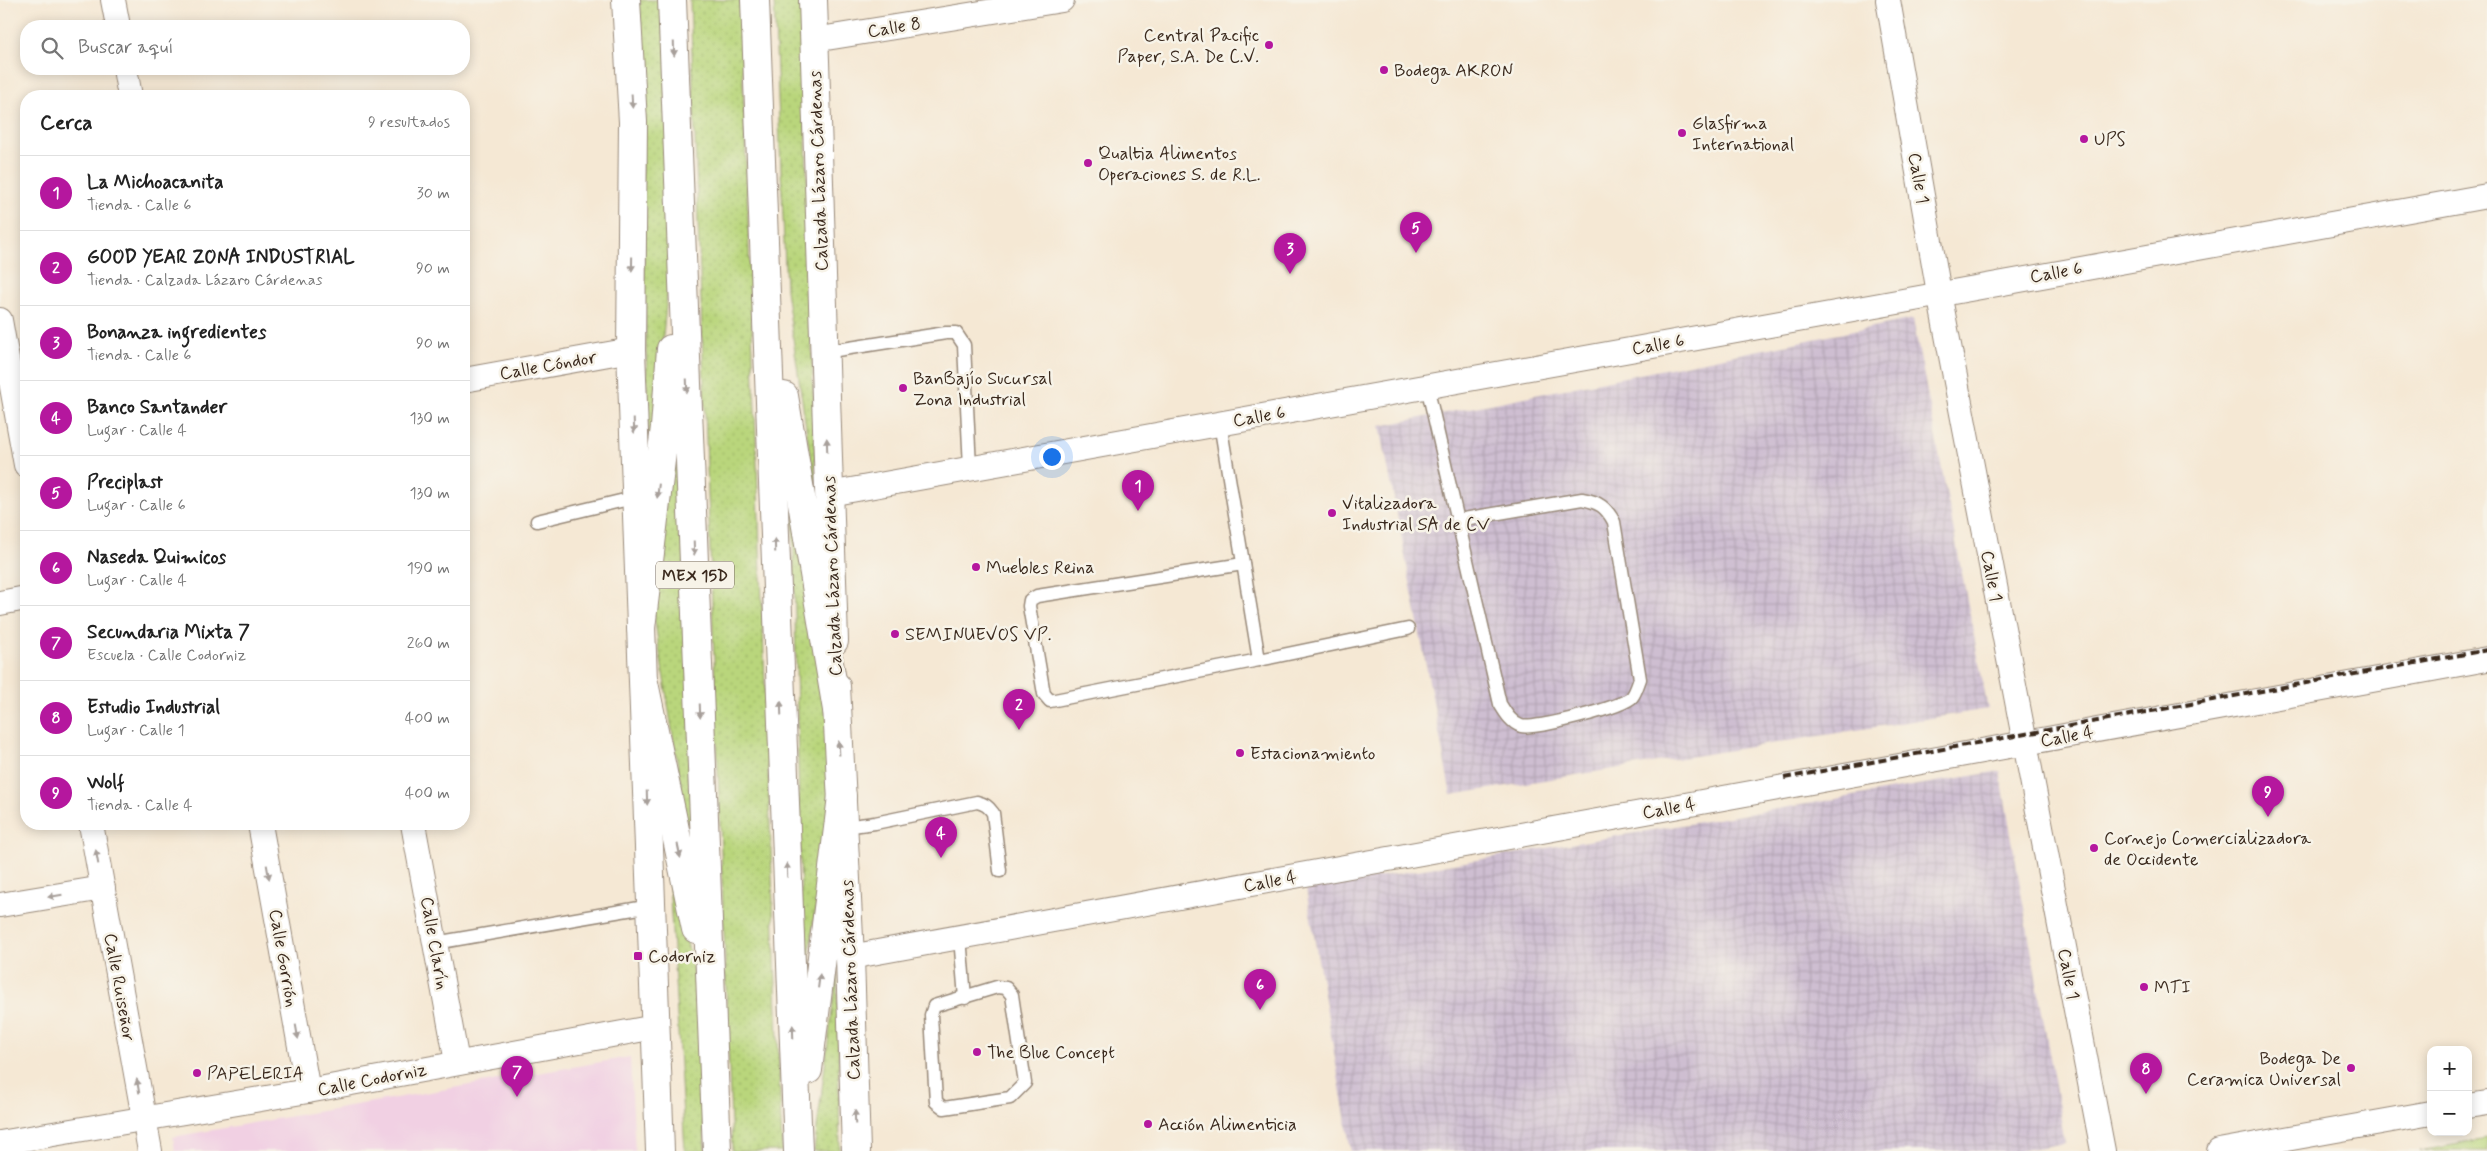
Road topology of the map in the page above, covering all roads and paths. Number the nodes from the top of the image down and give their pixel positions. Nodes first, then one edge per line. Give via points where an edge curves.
1 (113, 0) edge
2 (626, 0) edge
3 (672, 0) edge
4 (755, 0) edge
5 (813, 0) edge
6 (1062, 0) edge
7 (1888, 0) edge
8 (117, 20) edge
9 (814, 40) junction
10 (126, 75) edge
11 (129, 90) edge
12 (2487, 196) edge
13 (681, 216) junction
14 (1939, 293) junction
15 (766, 296) junction
16 (0, 320) edge
17 (631, 350) junction
18 (824, 352) junction
19 (470, 379) edge
20 (1427, 386) junction
21 (1220, 423) junction
22 (20, 428) edge
23 (970, 468) junction
24 (829, 494) junction
25 (637, 497) junction
26 (1458, 520) junction
27 (537, 521) dead end
28 (1243, 564) junction
29 (20, 599) edge
30 (0, 602) edge
31 (641, 628) junction
32 (1408, 629) dead end
33 (2487, 659) edge
34 (1258, 660) junction
35 (644, 683) junction
36 (837, 710) junction
37 (2024, 744) junction
38 (842, 796) junction
39 (844, 827) junction
40 (92, 830) edge
41 (261, 830) edge
42 (414, 830) edge
43 (1000, 871) dead end
44 (103, 888) junction
45 (0, 905) edge
46 (651, 906) junction
47 (960, 937) junction
48 (435, 943) junction
49 (850, 957) junction
50 (965, 998) junction
51 (712, 1003) junction
52 (655, 1027) junction
53 (457, 1062) junction
54 (308, 1091) junction
55 (2487, 1103) edge
56 (2472, 1105) edge
57 (2427, 1114) edge
58 (144, 1120) junction
59 (0, 1143) edge
60 (150, 1151) edge
61 (660, 1151) edge
62 (717, 1151) edge
63 (798, 1151) edge
64 (856, 1151) edge
65 (2104, 1151) edge
66 (2219, 1151) edge

1 - 8 street
2 -> 17 main road via 633,122
3 -> 13 main road, MEX 15D
4 - 15 main road
5 - 9 main road, Calzada Lázaro Cárdenas
6 - 9 street, Calle 8
7 - 14 street, Calle 1
9 - 18 main road, Calzada Lázaro Cárdenas
10 - 11 street
12 - 14 street, Calle 6
13 -> 31 main road via 665,427
13 -> 51 main road, MEX 15D
14 - 20 street, Calle 6
14 - 37 street, Calle 1
15 - 36 main road
63 -> 15 main road
16 - 22 street
17 - 19 street, Calle Cóndor
17 -> 25 main road
18 - 23 lane via 956,333 964,345
24 -> 18 main road, Calzada Lázaro Cárdenas
20 - 21 street, Calle 6
20 - 26 lane
21 - 23 street, Calle 6
21 - 28 lane
23 - 24 street, Calle 6
24 - 36 main road, Calzada Lázaro Cárdenas
25 - 27 lane
25 - 31 main road
26 - 26 lane via 1500,704 1510,719 1521,726 1538,727 1620,704 1632,697 1640,679 1614,522 1607,509 1595,501 1582,499
28 - 34 lane
28 - 34 lane via 1037,596 1030,600 1029,606 1044,694 1050,701
29 - 30 street
31 - 35 main road
32 - 34 lane
33 - 37 street, Calle 4
35 -> 46 main road
35 -> 51 main road
38 -> 36 main road, Calzada Lázaro Cárdenas
37 - 47 street, Calle 4
37 - 65 street, Calle 1
38 - 39 main road, Calzada Lázaro Cárdenas
63 -> 38 main road
39 - 43 lane via 977,802 988,806 992,813
39 - 49 main road, Calzada Lázaro Cárdenas
44 -> 40 street, Calle Ruiseñor
41 -> 54 street, Calle Gorrión
42 - 48 street, Calle Clarín
44 -> 45 street
58 -> 44 street, Calle Ruiseñor
46 - 48 lane
46 - 52 main road
47 - 49 street, Calle 4
47 - 50 lane
48 - 53 street, Calle Clarín
64 -> 49 main road, Calzada Lázaro Cárdenas
50 - 50 lane via 934,1006 931,1015 936,1102 944,1108 1010,1098 1025,1083 1012,995 1006,988 997,988
51 - 62 main road, MEX 15D
52 - 53 street, Calle Codorniz
52 - 61 main road
53 - 54 street, Calle Codorniz
54 - 58 street, Calle Codorniz
55 - 56 street
57 - 66 street
58 - 59 street, Calle Codorniz
58 - 60 street, Calle Ruiseñor

